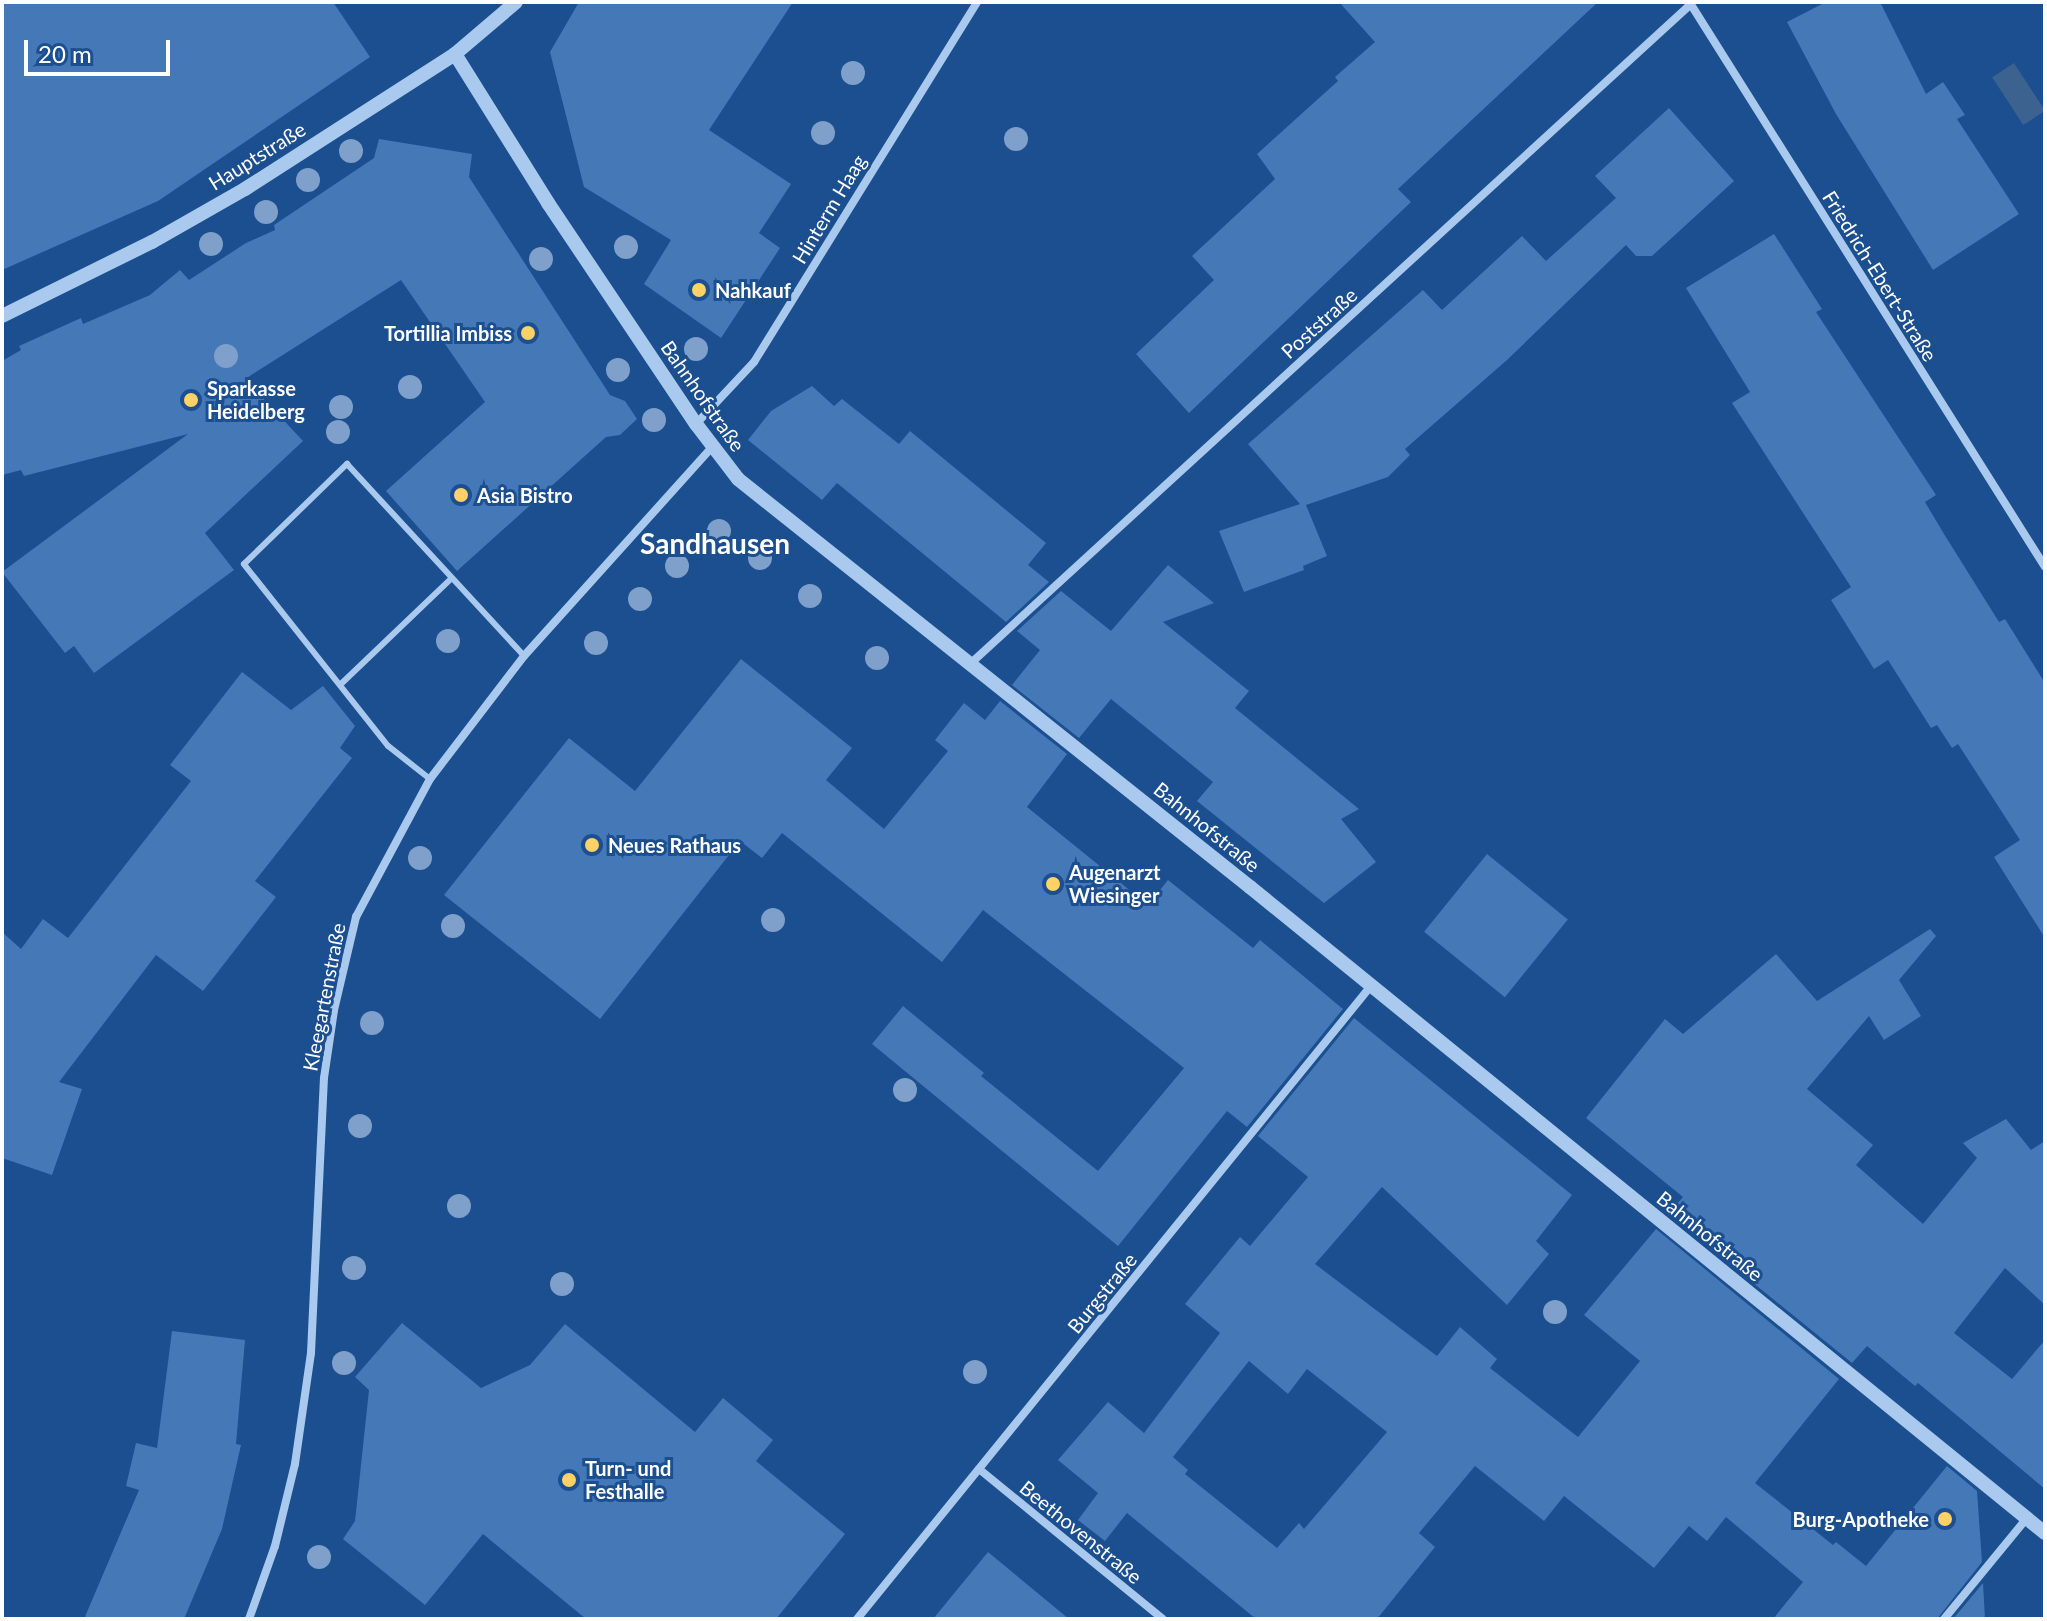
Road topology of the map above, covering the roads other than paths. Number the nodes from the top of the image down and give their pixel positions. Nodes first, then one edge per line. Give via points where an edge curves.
1 (516, 2) edge
2 (977, 2) edge
3 (1690, 4) edge
4 (455, 54) junction
5 (2, 316) edge
6 (696, 424) junction
7 (712, 447) junction
8 (2045, 567) edge
9 (451, 579) junction
10 (524, 656) junction
11 (970, 664) junction
12 (342, 683) junction
13 (430, 779) junction
14 (1370, 987) junction
15 (979, 1469) junction
16 (2027, 1518) junction
17 (2045, 1533) edge
18 (249, 1619) edge
19 (857, 1619) edge
20 (1163, 1619) edge
21 (1944, 1619) edge

1 - 4 street, Hauptstraße
2 - 6 street, Hinterm Haag via 754,362
3 - 8 street, Friedrich-Ebert-Straße
3 - 11 street, Poststraße
4 - 5 street, Hauptstraße via 245,189
4 - 6 street, Bahnhofstraße
6 - 7 street, Bahnhofstraße
7 - 10 street, Kleegartenstraße
7 - 11 street, Bahnhofstraße via 773,509
9 - 10 lane
9 - 12 lane
9 - 12 lane via 347,464 244,564
10 - 13 street, Kleegartenstraße
11 - 14 street, Bahnhofstraße
12 - 13 lane via 388,746
13 - 18 street, Kleegartenstraße via 356,917 337,996 324,1078 311,1353 295,1464 275,1546
14 - 15 street, Burgstraße
14 - 16 street, Bahnhofstraße
15 - 19 street, Burgstraße
15 - 20 street, Beethovenstraße
16 - 17 street, Bahnhofstraße
16 - 21 street

